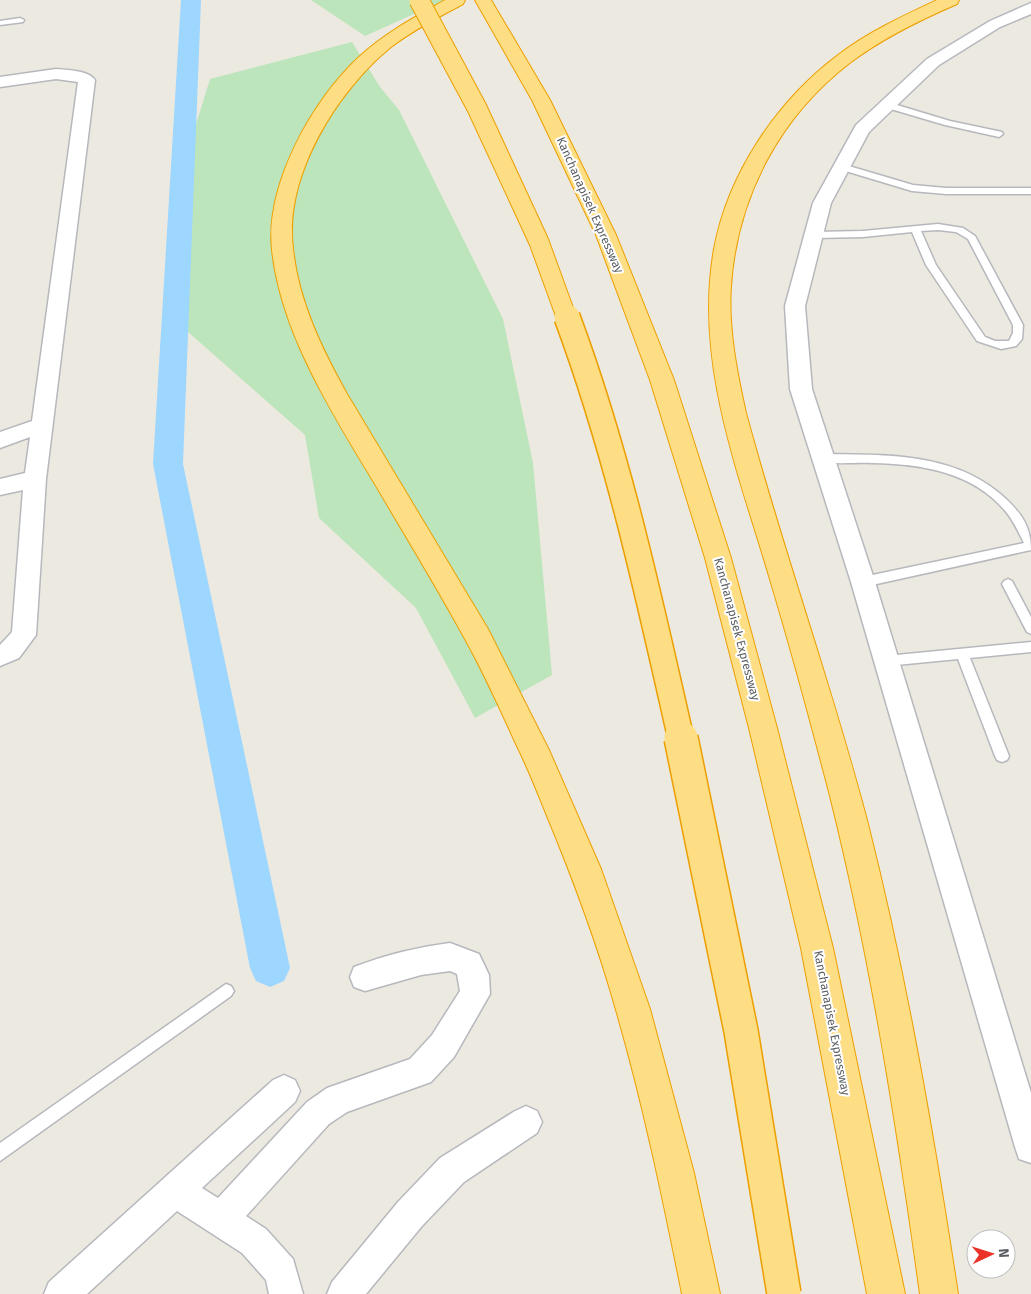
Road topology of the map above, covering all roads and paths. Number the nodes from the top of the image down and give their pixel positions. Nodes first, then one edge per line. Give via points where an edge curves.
1 (419, 0) edge
2 (457, 0) edge
3 (483, 0) edge
4 (951, 0) edge
5 (1031, 8) edge
6 (20, 20) dead end
7 (0, 23) edge
8 (0, 82) edge
9 (887, 105) junction
10 (999, 134) dead end
11 (842, 167) junction
12 (1031, 191) edge
13 (915, 228) junction
14 (814, 235) junction
15 (42, 425) junction
16 (0, 440) edge
17 (823, 458) junction
18 (35, 479) junction
19 (0, 487) edge
20 (1031, 545) edge
21 (863, 582) junction
22 (1008, 584) dead end
23 (1031, 629) edge
24 (1031, 647) edge
25 (962, 653) junction
26 (0, 656) edge
27 (886, 661) junction
28 (1002, 756) dead end
29 (365, 977) dead end
30 (226, 991) dead end
31 (284, 1091) dead end
32 (526, 1122) dead end
33 (1031, 1147) edge
34 (0, 1153) edge
35 (176, 1190) junction
36 (221, 1219) junction
37 (61, 1294) edge
38 (286, 1294) edge
39 (344, 1294) edge
40 (701, 1294) edge
41 (784, 1294) edge
42 (886, 1294) edge
43 (939, 1294) edge

1 - 41 highway, bridge via 476,108 539,242 584,366 624,505 681,738 741,1031
2 - 40 highway via 386,43 357,68 313,129 297,162 286,203 282,245 289,283 314,354 478,637 534,750 586,869 635,1019 676,1173
3 - 42 highway, Kanchanapisek Expressway via 541,100 606,235 662,380 715,549 818,948
4 - 43 highway via 882,34 843,59 787,115 765,145 734,213 724,251 720,298 723,349 741,445 827,730 880,944 908,1094
5 - 9 street via 995,24 932,62
6 - 7 lane
8 - 15 street via 60,75 77,75 87,80
9 - 10 lane
9 - 11 street via 862,129
11 - 12 lane via 912,188
11 - 14 street via 822,203
13 - 13 lane via 931,265 980,339 1002,345 1018,340 1018,325 972,238 957,228
13 - 14 lane
14 - 17 street via 795,306 801,389
15 - 16 street
15 - 18 street
17 - 20 lane via 914,460 948,467 984,485 1010,510
17 - 21 street
18 - 19 street
18 - 26 street via 24,635 10,651
20 - 21 lane
21 - 27 street
22 - 23 lane
24 - 25 lane
25 - 27 lane
25 - 28 lane
27 - 33 street
29 - 36 street via 421,961 450,957 468,964 474,975 474,994 443,1046 420,1071 338,1099 318,1112
30 - 34 lane
31 - 35 street
32 - 39 street via 452,1170 410,1214
35 - 36 street
35 - 37 street
36 - 38 street via 254,1241 281,1271

